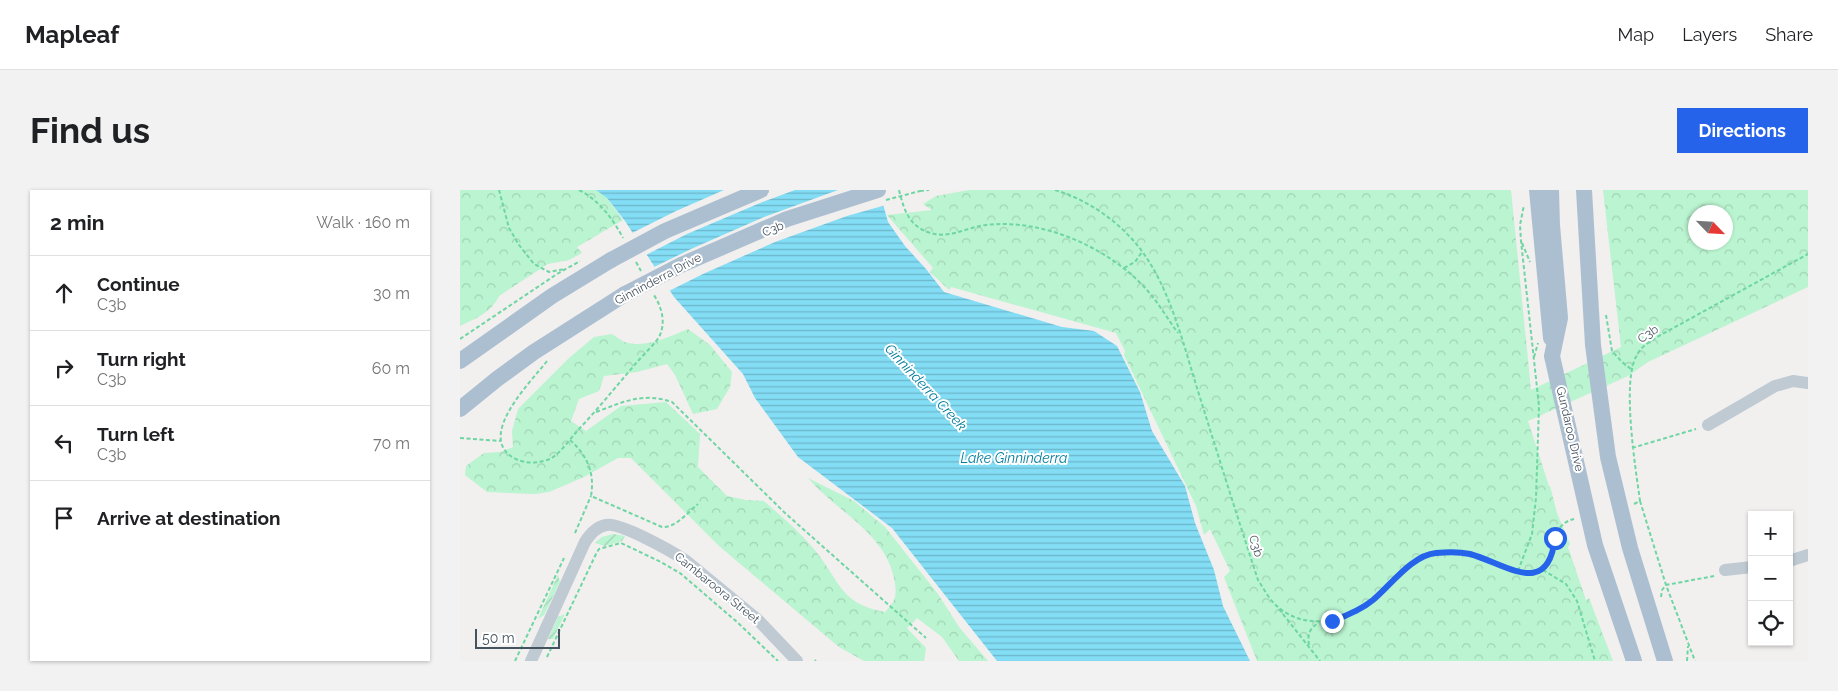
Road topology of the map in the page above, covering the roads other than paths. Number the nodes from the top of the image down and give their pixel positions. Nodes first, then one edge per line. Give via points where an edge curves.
1 (761, 190) edge
2 (1537, 190) edge
3 (1551, 190) edge
4 (1584, 190) edge
5 (878, 196) edge
6 (1552, 356) junction
7 (460, 362) edge
8 (1808, 383) edge
9 (460, 409) edge
10 (1708, 425) road end
11 (1808, 555) edge
12 (1793, 560) edge
13 (1748, 567) edge
14 (1725, 570) road end
15 (531, 661) edge
16 (797, 661) edge
17 (1634, 661) edge
18 (1665, 661) edge

1 - 7 main road, bridge via 665,232 611,260 552,296
2 - 6 main road
3 - 6 main road, Gundaroo Drive via 1560,318
4 - 18 main road via 1593,344 1608,457 1630,548
5 - 9 main road, Ginninderra Drive, bridge via 787,219 681,264 625,294 534,352
6 - 17 main road, Gundaroo Drive via 1595,544
8 - 10 street via 1793,381 1775,386
11 - 12 street
13 - 14 street
15 - 16 street, Cambaroora Street via 585,542 594,531 608,524 623,528 685,560 758,620

